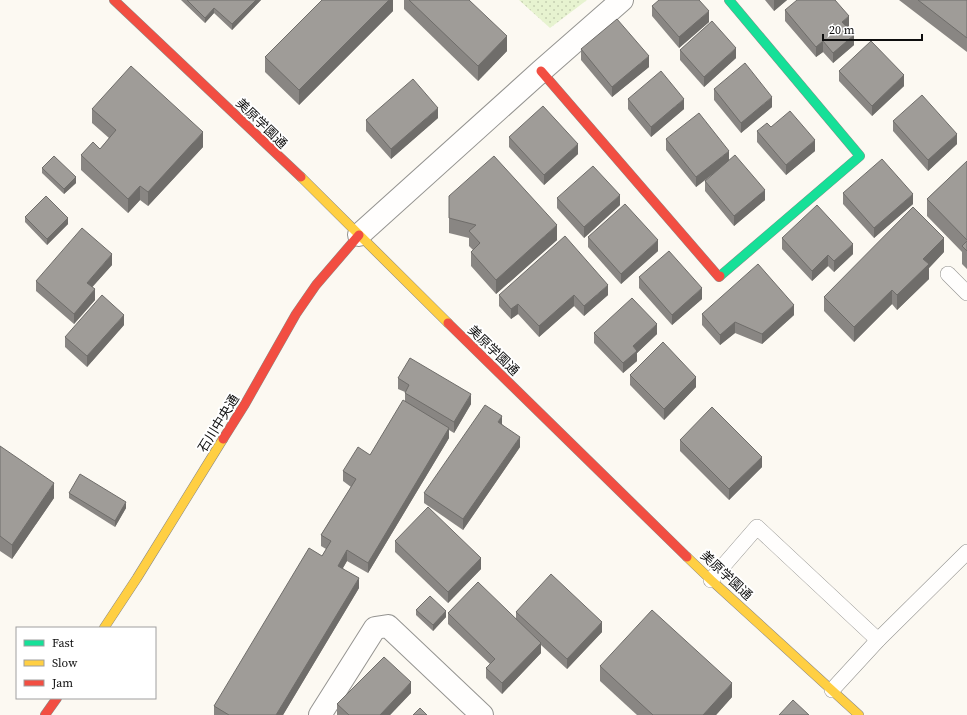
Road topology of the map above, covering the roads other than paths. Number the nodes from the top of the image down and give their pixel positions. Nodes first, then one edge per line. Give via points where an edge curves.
1 (114, 0) edge
2 (622, 0) edge
3 (728, 0) edge
4 (541, 71) junction
5 (359, 235) junction
6 (948, 274) dead end
7 (967, 293) edge
8 (967, 552) edge
9 (711, 580) junction
10 (105, 627) edge
11 (878, 640) junction
12 (832, 690) junction
13 (56, 699) edge
14 (45, 715) edge
15 (320, 715) edge
16 (482, 715) edge
17 (859, 715) edge

1 - 5 street, 美原学園通
2 - 4 street
3 - 4 street via 860,156 718,277
4 - 5 street
5 - 9 street, 美原学園通
5 - 10 street, 石川中央通 via 316,285 296,314 245,404
6 - 7 lane
8 - 11 lane
9 - 11 lane via 757,527
9 - 12 street, 美原学園通
11 - 12 lane
12 - 17 street, 美原学園通
13 - 14 street
15 - 16 street via 376,628 388,626

